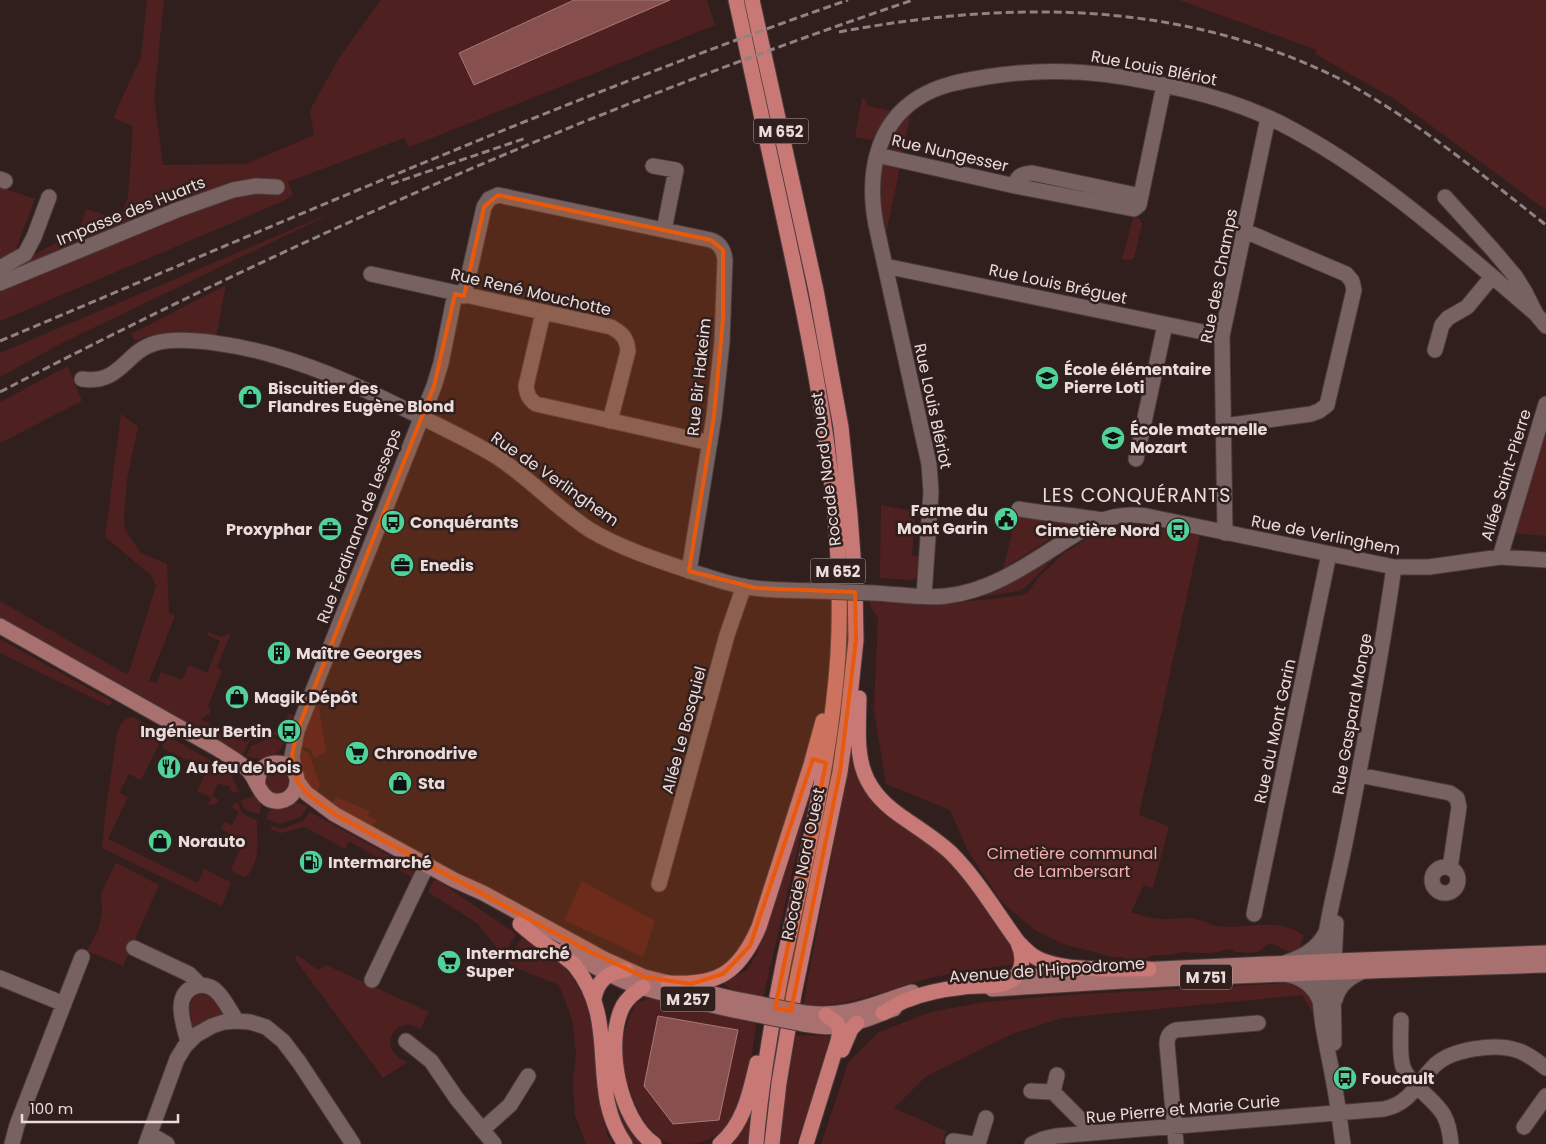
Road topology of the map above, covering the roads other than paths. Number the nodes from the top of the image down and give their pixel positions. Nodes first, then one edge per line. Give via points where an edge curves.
1 (736, 0) edge
2 (752, 0) edge
3 (1164, 85) junction
4 (1268, 118) junction
5 (877, 155) junction
6 (653, 166) dead end
7 (277, 187) dead end
8 (49, 197) dead end
9 (1445, 197) dead end
10 (664, 230) junction
11 (1245, 232) junction
12 (886, 266) junction
13 (0, 268) edge
14 (371, 274) dead end
15 (1492, 277) junction
16 (0, 283) edge
17 (460, 295) junction
18 (543, 313) junction
19 (1536, 314) junction
20 (1165, 325) junction
21 (1546, 326) edge
22 (1222, 336) junction
23 (1435, 350) dead end
24 (82, 379) dead end
25 (1546, 404) edge
26 (421, 417) junction
27 (610, 421) junction
28 (1224, 426) junction
29 (710, 443) junction
30 (1136, 459) dead end
31 (1019, 509) dead end
32 (1102, 520) junction
33 (1225, 533) junction
34 (1329, 554) junction
35 (1500, 557) junction
36 (1546, 560) edge
37 (1394, 567) junction
38 (689, 570) junction
39 (744, 586) junction
40 (924, 596) junction
41 (0, 626) edge
42 (856, 640) junction
43 (838, 654) junction
44 (297, 731) junction
45 (218, 749) junction
46 (270, 764) junction
47 (1359, 775) junction
48 (295, 776) junction
49 (258, 786) junction
50 (286, 799) junction
51 (334, 814) junction
52 (427, 866) junction
53 (1341, 867) junction
54 (1450, 868) dead end
55 (454, 880) junction
56 (659, 884) dead end
57 (1254, 914) dead end
58 (520, 924) junction
59 (1326, 932) junction
60 (1018, 942) junction
61 (134, 948) dead end
62 (1546, 953) edge
63 (82, 956) dead end
64 (1546, 965) edge
65 (1327, 967) junction
66 (1149, 969) junction
67 (1282, 969) junction
68 (626, 970) junction
69 (1363, 971) junction
70 (609, 974) junction
71 (1016, 977) junction
72 (0, 978) edge
73 (372, 980) dead end
74 (668, 983) junction
75 (200, 985) junction
76 (643, 988) junction
77 (777, 996) junction
78 (594, 999) junction
79 (1320, 1003) junction
80 (64, 1004) junction
81 (732, 1004) junction
82 (883, 1013) junction
83 (826, 1015) junction
84 (805, 1019) junction
85 (1333, 1019) junction
86 (1401, 1020) dead end
87 (244, 1022) junction
88 (857, 1023) junction
89 (1258, 1023) dead end
90 (838, 1027) junction
91 (406, 1041) dead end
92 (188, 1042) junction
93 (1546, 1068) edge
94 (830, 1071) junction
95 (528, 1076) dead end
96 (1057, 1076) dead end
97 (1334, 1083) junction
98 (1417, 1087) junction
99 (1031, 1090) dead end
100 (1052, 1092) junction
101 (1546, 1096) edge
102 (1338, 1114) junction
103 (986, 1118) dead end
104 (1175, 1127) junction
105 (1524, 1127) dead end
106 (482, 1130) junction
107 (1094, 1134) junction
108 (148, 1139) edge
109 (347, 1141) edge
110 (953, 1141) dead end
111 (12, 1144) edge
112 (167, 1144) edge
113 (494, 1144) edge
114 (625, 1144) edge
115 (654, 1144) edge
116 (720, 1144) edge
117 (756, 1144) edge
118 (772, 1144) edge
119 (806, 1144) edge
120 (974, 1144) edge
121 (978, 1144) edge
122 (1032, 1144) edge
123 (1176, 1144) edge
124 (1343, 1144) edge
125 (1451, 1144) edge

1 - 43 highway, Rocade Nord Ouest / M 652 via 818,389 836,532
2 - 42 highway, Rocade Nord Ouest / M 652 via 816,290 839,418 852,531
3 - 4 street, Rue Louis Blériot via 1216,98
3 - 5 street, Rue Louis Blériot via 1106,74 1054,71 1010,73 954,83 925,94 903,110 888,130
3 - 5 street, Rue Nungesser via 1141,196 1032,173 1018,177 1015,186
4 - 11 street, Rue des Champs
4 - 15 street, Rue Louis Blériot via 1326,150 1399,200
5 - 12 street, Rue Louis Blériot via 872,172 872,202
6 - 10 street via 676,170
7 - 16 street, Impasse des Huarts via 234,190
8 - 13 street, Impasse des Huarts via 25,254
9 - 19 street via 1515,276
10 - 17 street, Rue Bir Hakeim via 495,196 484,207
10 - 29 street, Rue Bir Hakeim via 714,241 724,254 722,342
11 - 22 street, Rue des Champs
11 - 28 street via 1346,274 1352,280 1354,290 1327,405 1311,414
12 - 20 street, Rue Louis Bréguet
12 - 40 street, Rue Louis Blériot via 928,453 931,500
14 - 17 street, Rue René Mouchotte
15 - 19 street, Rue Louis Blériot
15 - 23 street via 1467,306 1442,325
17 - 18 street, Rue René Mouchotte
17 - 26 street, Rue Bir Hakeim via 434,386
18 - 27 street via 526,386 530,400 544,407
18 - 27 street, Rue René Mouchotte via 611,327 624,336 628,351
19 - 21 street
20 - 22 street, Rue Louis Bréguet
20 - 30 street
22 - 28 street, Rue des Champs
24 - 26 street, Rue de Verlinghem via 107,377 156,343 202,342 258,351 310,366
25 - 35 street, Allée Saint-Pierre
26 - 38 street, Rue de Verlinghem via 504,461 591,530 634,551
26 - 44 street, Rue Ferdinand de Lesseps
27 - 29 street
28 - 33 street, Rue des Champs
29 - 38 street, Rue Bir Hakeim
31 - 32 street
32 - 33 street, Rue de Verlinghem via 1134,515
32 - 40 street, Rue de Verlinghem via 992,583 957,594
33 - 34 street, Rue de Verlinghem
34 - 37 street, Rue de Verlinghem
34 - 57 street, Rue du Mont Garin
35 - 36 street, Rue de Verlinghem
35 - 37 street, Rue de Verlinghem via 1429,567
37 - 47 street, Rue Gaspard Monge
38 - 39 street, Rue de Verlinghem
39 - 40 street, Rue de Verlinghem, bridge
39 - 56 street, Allée Le Bosquiel via 727,635
41 - 45 main road
42 - 60 highway via 859,745 868,782 890,809 938,842 959,862
42 - 118 highway, Rocade Nord Ouest / M 652 via 840,772 792,1002
43 - 74 highway via 816,750 750,946 734,966 716,978 698,984
43 - 77 highway, Rocade Nord Ouest / M 652 via 824,772
44 - 46 street, Rue Ferdinand de Lesseps via 285,751
44 - 48 street, Rue Ferdinand de Lesseps via 292,756
45 - 46 main road via 253,764
45 - 49 main road via 247,769
46 - 48 main road via 284,763
46 - 49 main road via 259,774
47 - 53 street, Rue Gaspard Monge
47 - 54 street via 1450,793 1456,798 1459,806
48 - 50 main road via 296,787
48 - 51 main road, M 257 via 306,793
49 - 50 main road via 262,795 270,800
50 - 51 main road, M 257 via 301,800
51 - 52 main road, M 257
52 - 55 main road, M 257
52 - 73 street
53 - 59 street, Rue Gaspard Monge
53 - 65 street, Rue Gaspard Monge
55 - 58 main road, Avenue de l'Hippodrome / M 257
55 - 68 main road, Avenue de l'Hippodrome / M 257
58 - 70 main road, Avenue de l'Hippodrome / M 257
58 - 78 highway via 572,963
59 - 65 street, Rue Gaspard Monge
59 - 67 street via 1319,944
60 - 66 highway via 1033,956 1057,965
60 - 71 highway via 1022,961
61 - 75 street via 189,974
62 - 65 main road, Avenue de l'Hippodrome / M 751
63 - 80 street
64 - 69 main road, Avenue de l'Hippodrome / M 751
65 - 67 main road, Avenue de l'Hippodrome / M 751
65 - 69 main road, Avenue de l'Hippodrome / M 751
65 - 79 street, Rue Gaspard Monge
65 - 85 street, Rue Gaspard Monge
66 - 67 main road, Avenue de l'Hippodrome / M 751
66 - 71 main road, Avenue de l'Hippodrome / M 751
67 - 79 street via 1308,983 1317,992
67 - 82 main road, Avenue de l'Hippodrome / M 751 via 962,991
68 - 70 highway
68 - 74 main road, Avenue de l'Hippodrome / M 257
69 - 85 street via 1341,986 1336,995
70 - 76 main road, Avenue de l'Hippodrome / M 257
70 - 78 highway via 597,987
71 - 82 highway via 1004,984 966,986 923,995
71 - 83 main road, Avenue de l'Hippodrome / M 751 via 946,983 855,1011
72 - 80 street
74 - 81 main road, Avenue de l'Hippodrome / M 257
75 - 87 street via 216,990
75 - 92 street via 188,990 181,1003
76 - 81 main road, Avenue de l'Hippodrome / M 257
76 - 115 highway via 626,1001 621,1012 615,1057 628,1108 641,1132
77 - 116 highway via 742,1114 734,1130
77 - 117 highway, Rocade Nord Ouest / M 652
78 - 114 highway via 602,1035 608,1108
79 - 97 street, Rue Gaspard Monge
80 - 111 street
81 - 84 main road, Avenue de l'Hippodrome / M 257, bridge
82 - 88 main road, Avenue de l'Hippodrome / M 751
83 - 84 main road, Avenue de l'Hippodrome / M 751
83 - 90 highway
84 - 90 main road, Avenue de l'Hippodrome / M 751 via 822,1027
85 - 97 street, Rue Gaspard Monge
86 - 98 street via 1403,1068
87 - 92 street via 212,1026
87 - 109 street via 266,1027 283,1041
88 - 90 main road, Avenue de l'Hippodrome / M 751
88 - 94 highway
89 - 104 street via 1176,1030 1170,1034 1167,1044
90 - 94 highway via 840,1031
91 - 106 street via 431,1061
92 - 108 street via 177,1059
93 - 98 street, Rue Pierre et Marie Curie via 1514,1049 1479,1048 1441,1060
94 - 119 highway
95 - 106 street via 510,1105
96 - 100 street
97 - 102 street, Rue Gaspard Monge
98 - 102 street, Rue Pierre et Marie Curie via 1391,1108
98 - 125 street via 1438,1105 1446,1117
99 - 100 street
100 - 107 street
101 - 105 street
102 - 104 street, Rue Pierre et Marie Curie
102 - 124 street, Rue Gaspard Monge
103 - 121 street
104 - 107 street, Rue Pierre et Marie Curie
104 - 123 street
106 - 113 street
107 - 122 street, Rue Pierre et Marie Curie via 1049,1137
108 - 112 street
110 - 120 street

